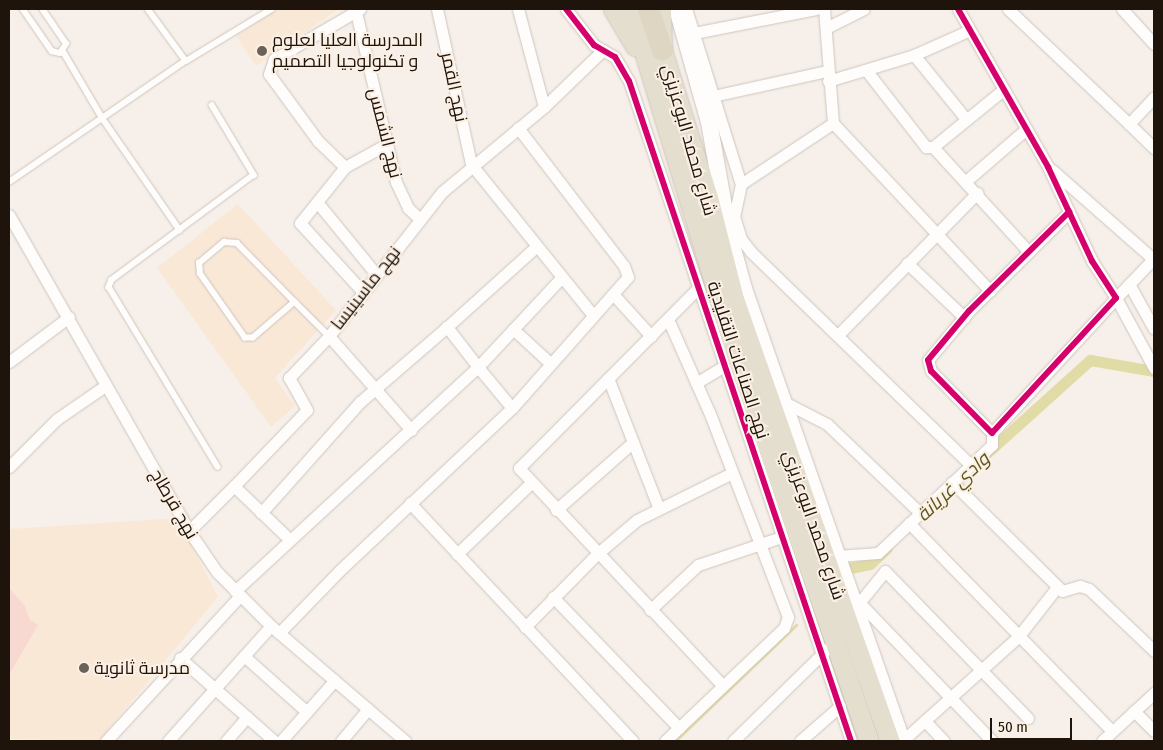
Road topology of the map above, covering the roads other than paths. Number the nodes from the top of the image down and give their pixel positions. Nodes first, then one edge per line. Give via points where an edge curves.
1 (23, 9) edge
2 (42, 9) edge
3 (148, 9) edge
4 (272, 9) edge
5 (437, 9) edge
6 (518, 9) edge
7 (566, 9) edge
8 (612, 9) edge
9 (631, 9) edge
10 (648, 9) edge
11 (661, 9) edge
12 (677, 9) edge
13 (686, 9) edge
14 (816, 9) edge
15 (824, 9) edge
16 (864, 9) edge
17 (958, 9) edge
18 (1008, 9) edge
19 (1122, 9) edge
20 (358, 10) edge
21 (826, 28) junction
22 (968, 31) junction
23 (694, 33) junction
24 (1154, 44) edge
25 (603, 50) junction
26 (662, 50) junction
27 (63, 51) junction
28 (914, 55) junction
29 (184, 61) junction
30 (866, 70) junction
31 (651, 72) junction
32 (828, 76) junction
33 (1002, 90) junction
34 (713, 96) junction
35 (1154, 97) edge
36 (212, 105) dead end
37 (544, 107) junction
38 (103, 119) junction
39 (966, 119) junction
40 (834, 123) junction
41 (1129, 124) junction
42 (518, 128) junction
43 (1025, 130) junction
44 (385, 145) junction
45 (933, 147) junction
46 (1154, 148) edge
47 (471, 164) junction
48 (345, 167) junction
49 (1048, 167) junction
50 (966, 181) junction
51 (9, 182) edge
52 (741, 184) junction
53 (977, 193) junction
54 (317, 202) junction
55 (1069, 212) junction
56 (9, 215) edge
57 (420, 218) junction
58 (12, 228) edge
59 (180, 230) junction
60 (936, 232) junction
61 (536, 247) junction
62 (1029, 252) junction
63 (1153, 258) edge
64 (907, 263) junction
65 (376, 274) junction
66 (561, 278) junction
67 (1129, 284) junction
68 (698, 288) junction
69 (362, 291) junction
70 (990, 291) junction
71 (613, 294) junction
72 (1116, 298) junction
73 (295, 302) junction
74 (592, 315) junction
75 (69, 317) junction
76 (964, 318) junction
77 (668, 319) junction
78 (447, 327) junction
79 (513, 329) junction
80 (1154, 329) edge
81 (838, 335) junction
82 (329, 336) junction
83 (651, 336) junction
84 (9, 362) edge
85 (550, 363) junction
86 (724, 366) junction
87 (478, 367) junction
88 (1154, 368) edge
89 (608, 378) junction
90 (696, 383) junction
91 (105, 386) junction
92 (374, 390) junction
93 (777, 398) junction
94 (512, 408) junction
95 (411, 430) junction
96 (992, 433) junction
97 (633, 442) junction
98 (971, 465) junction
99 (9, 467) edge
100 (218, 467) dead end
101 (732, 473) junction
102 (952, 482) junction
103 (530, 484) junction
104 (234, 486) junction
105 (410, 504) junction
106 (658, 506) junction
107 (556, 510) junction
108 (261, 513) junction
109 (920, 513) junction
110 (909, 523) junction
111 (189, 532) junction
112 (780, 537) junction
113 (288, 538) junction
114 (760, 545) junction
115 (878, 553) junction
116 (457, 554) junction
117 (597, 554) junction
118 (837, 556) junction
119 (885, 571) junction
120 (1057, 587) junction
121 (238, 594) junction
122 (553, 597) junction
123 (848, 597) junction
124 (650, 610) junction
125 (524, 627) junction
126 (275, 629) junction
127 (1018, 637) junction
128 (830, 647) junction
129 (1154, 651) edge
130 (244, 656) junction
131 (180, 658) junction
132 (983, 670) junction
133 (335, 680) junction
134 (722, 685) junction
135 (216, 688) junction
136 (1154, 693) edge
137 (952, 699) junction
138 (840, 706) junction
139 (368, 709) junction
140 (307, 712) junction
141 (1134, 712) junction
142 (247, 717) junction
143 (1028, 718) dead end
144 (926, 722) junction
145 (679, 728) junction
146 (1112, 731) junction
147 (1154, 731) edge
148 (106, 741) edge
149 (168, 741) edge
150 (226, 741) edge
151 (274, 741) edge
152 (281, 741) edge
153 (341, 741) edge
154 (405, 741) edge
155 (634, 741) edge
156 (665, 741) edge
157 (733, 741) edge
158 (800, 741) edge
159 (852, 741) edge
160 (869, 741) edge
161 (890, 741) edge
162 (902, 741) edge
163 (944, 741) edge
164 (992, 741) edge
165 (1102, 741) edge

1 - 27 lane via 52,51
2 - 27 lane via 66,44
3 - 29 lane
4 - 29 lane
5 - 47 street, نهج القمر
6 - 37 street
7 - 25 street, نهج الصناعات التقليدية via 587,37
8 - 31 highway, شارع محمد البوعزيزي
9 - 31 highway, شارع محمد البوعزيزي
10 - 26 highway, شارع محمد البوعزيزي
11 - 26 highway, شارع محمد البوعزيزي
12 - 93 main road via 709,122 728,234
13 - 23 street
14 - 23 street
15 - 21 street
16 - 21 street
17 - 22 street
18 - 41 street
19 - 24 street
20 - 44 street, نهج الشمس
20 - 48 street via 274,59 270,66 273,81 318,141
21 - 32 street
22 - 28 street
22 - 33 street
23 - 34 street
25 - 37 street, نهج ماسينيسا
25 - 68 street, نهج الصناعات التقليدية via 615,57 629,81
26 - 93 highway, شارع محمد البوعزيزي via 709,201 734,299
27 - 38 lane
28 - 30 street
28 - 39 street
29 - 38 lane
30 - 32 street
30 - 45 street via 926,147
31 - 128 highway, شارع محمد البوعزيزي via 738,361
32 - 34 street
32 - 40 street
33 - 39 street
33 - 43 street
34 - 52 street
35 - 41 street
36 - 59 lane via 254,175
37 - 42 street, نهج ماسينيسا
38 - 51 lane
38 - 59 lane
39 - 45 street
40 - 52 street
40 - 60 street
41 - 46 street
42 - 47 street, نهج ماسينيسا
42 - 71 street via 628,272
43 - 49 street
43 - 50 street
44 - 48 street
44 - 57 street, نهج الشمس via 403,198
45 - 50 street
47 - 57 street, نهج ماسينيسا
47 - 61 street
48 - 54 street
49 - 55 street
49 - 63 street
50 - 53 street
52 - 81 street via 734,216 741,239
53 - 60 street
53 - 62 street
54 - 65 street
54 - 69 street via 302,220 302,228
55 - 62 street
55 - 72 street
56 - 58 street, نهج قرطاج
57 - 65 street, نهج ماسينيسا
58 - 75 street, نهج قرطاج
59 - 100 lane via 112,280 109,287
60 - 64 street
60 - 70 street
61 - 66 street
61 - 78 street
62 - 70 street
63 - 67 street
64 - 76 street
64 - 81 street
65 - 69 street, نهج ماسينيسا
66 - 74 street
66 - 79 street
67 - 72 street
67 - 80 street
68 - 77 street
68 - 86 street, نهج الصناعات التقليدية
69 - 82 street, نهج ماسينيسا
70 - 76 street
71 - 74 street
71 - 83 street
72 - 88 street
72 - 96 street
73 - 73 lane via 253,338 245,338 200,274 199,263 224,242 237,243
73 - 82 lane
74 - 85 street
75 - 84 street
75 - 91 street, نهج قرطاج
76 - 96 street via 931,354 928,366
77 - 83 street
77 - 90 street
78 - 87 street
78 - 92 street
79 - 85 street
79 - 87 street
81 - 98 street
82 - 92 street
82 - 104 street, نهج ماسينيسا via 289,378 289,384 306,410
83 - 89 street
85 - 94 street
86 - 90 street
86 - 112 street, نهج الصناعات التقليدية
87 - 94 street
87 - 95 street
89 - 97 street
89 - 103 street via 520,464 520,472
90 - 101 street
91 - 99 street via 57,419
91 - 111 street, نهج قرطاج
92 - 95 street
92 - 108 street
93 - 109 street via 827,424
93 - 118 main road
93 - 123 highway, شارع محمد البوعزيزي
94 - 105 street
95 - 113 street
96 - 98 street via 991,447
97 - 106 street
97 - 107 street
98 - 102 street
101 - 106 street
101 - 114 street
102 - 109 street
102 - 120 street
103 - 107 street
103 - 116 street
104 - 108 street
104 - 111 street
105 - 116 street
105 - 126 street
106 - 117 street
107 - 117 street
108 - 113 street
109 - 110 street
110 - 115 street
110 - 127 street
111 - 121 street, نهج قرطاج
112 - 114 street
112 - 128 street, نهج الصناعات التقليدية
113 - 121 street
114 - 124 street via 698,565
114 - 134 street via 784,606 786,624
115 - 118 street
115 - 119 street
116 - 125 street
117 - 122 street
117 - 124 street
118 - 123 main road
119 - 123 street
119 - 132 street
120 - 127 street
120 - 129 street via 1067,592 1080,586 1089,589
121 - 126 street, نهج قرطاج
121 - 131 street
122 - 125 street
122 - 145 street
123 - 137 street
123 - 161 highway, شارع محمد البوعزيزي
123 - 162 main road
124 - 134 street
125 - 155 street
126 - 130 street
126 - 133 street, نهج قرطاج
127 - 132 street
127 - 146 street
128 - 138 street, نهج الصناعات التقليدية
128 - 157 street
128 - 160 highway, شارع محمد البوعزيزي
130 - 135 street
130 - 140 street
131 - 135 street
131 - 148 street
132 - 137 street
132 - 143 street
133 - 139 street, نهج قرطاج
133 - 140 street
134 - 145 street
135 - 142 street
135 - 149 street
136 - 141 street
137 - 144 street
137 - 164 street
138 - 158 street
138 - 159 street, نهج الصناعات التقليدية
139 - 153 street
139 - 154 street, نهج قرطاج
140 - 152 street
141 - 146 street
141 - 147 street
142 - 150 street
142 - 151 street
144 - 162 street
144 - 163 street
145 - 156 street
146 - 165 street

